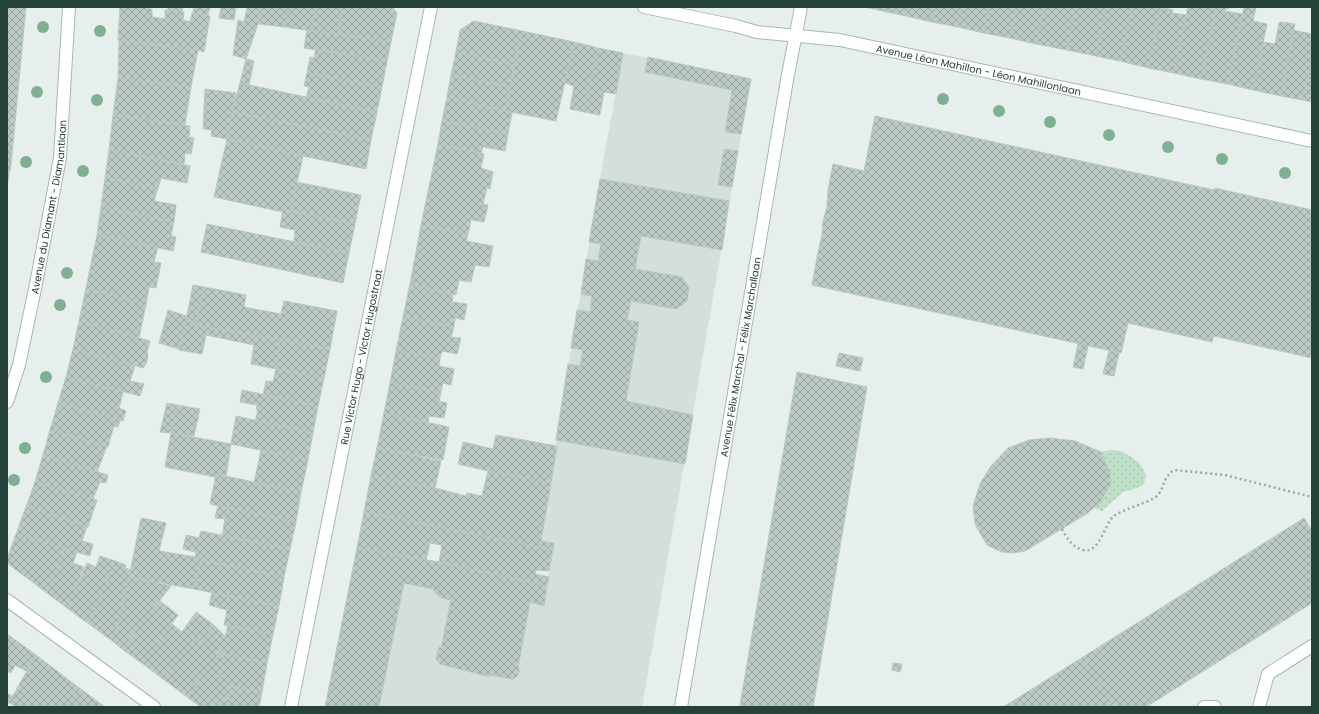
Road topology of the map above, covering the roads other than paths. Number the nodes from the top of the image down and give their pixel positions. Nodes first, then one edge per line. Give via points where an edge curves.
1 (69, 7) edge
2 (431, 7) edge
3 (644, 7) edge
4 (801, 7) edge
5 (795, 36) junction
6 (1312, 141) edge
7 (7, 402) edge
8 (7, 600) edge
9 (1312, 646) edge
10 (154, 707) edge
11 (291, 707) edge
12 (681, 707) edge
13 (1204, 707) edge
14 (1215, 707) edge
15 (1259, 707) edge

1 - 7 street, Avenue du Diamant - Diamantlaan via 60,158 36,284
2 - 11 street, Rue Victor Hugo - Victor Hugostraat
3 - 5 street, Avenue Léon Mahillon - Léon Mahillonlaan via 757,32
4 - 5 street, Avenue Félix Marchal - Félix Marchallaan
5 - 6 street, Avenue Léon Mahillon - Léon Mahillonlaan via 840,40
5 - 12 street, Avenue Félix Marchal - Félix Marchallaan
8 - 10 street
9 - 15 street via 1268,674
13 - 14 street

